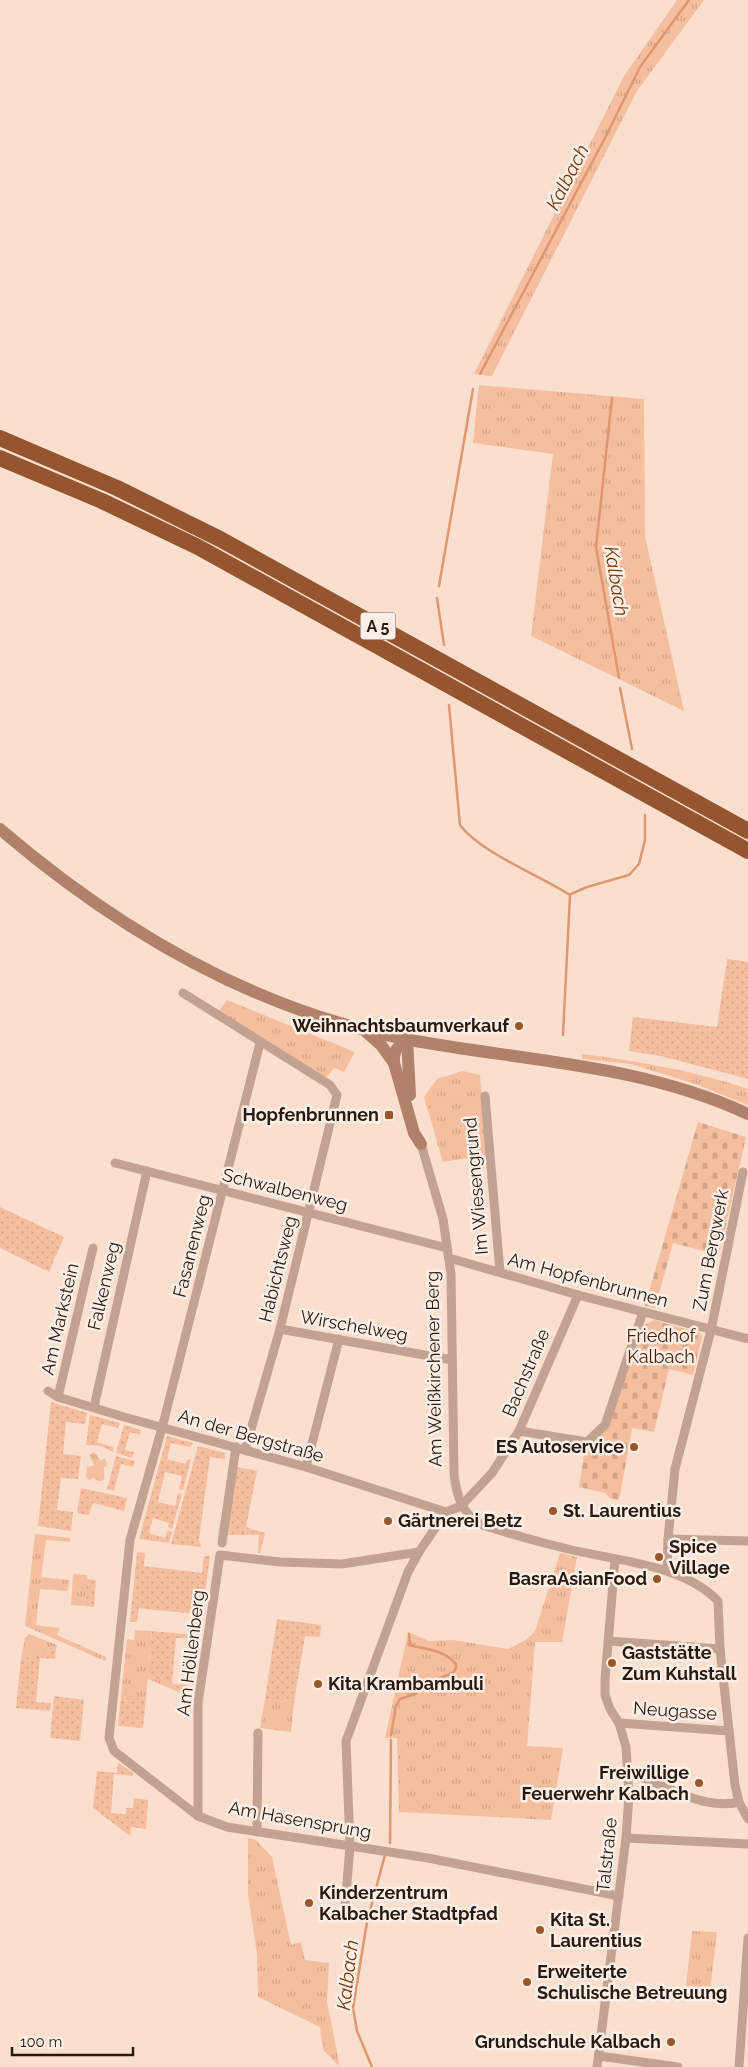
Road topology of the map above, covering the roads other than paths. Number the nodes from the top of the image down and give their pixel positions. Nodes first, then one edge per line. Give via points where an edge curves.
1 (0, 438) edge
2 (0, 458) edge
3 (0, 829) edge
4 (748, 831) edge
5 (748, 852) edge
6 (183, 993) dead end
7 (362, 1028) junction
8 (407, 1039) junction
9 (260, 1043) junction
10 (429, 1043) junction
11 (400, 1061) junction
12 (485, 1096) dead end
13 (748, 1114) edge
14 (421, 1144) joint
15 (115, 1163) dead end
16 (147, 1171) junction
17 (743, 1172) dead end
18 (222, 1191) junction
19 (309, 1213) junction
20 (93, 1248) dead end
21 (447, 1248) junction
22 (449, 1258) junction
23 (500, 1272) junction
24 (578, 1295) junction
25 (643, 1312) junction
26 (280, 1329) junction
27 (711, 1330) junction
28 (339, 1339) junction
29 (748, 1339) edge
30 (452, 1360) junction
31 (48, 1391) dead end
32 (58, 1397) junction
33 (94, 1407) junction
34 (162, 1428) junction
35 (519, 1431) junction
36 (240, 1448) junction
37 (306, 1467) junction
38 (461, 1506) junction
39 (446, 1512) junction
40 (668, 1539) junction
41 (748, 1541) edge
42 (222, 1543) dead end
43 (419, 1552) junction
44 (615, 1560) junction
45 (667, 1570) junction
46 (608, 1641) junction
47 (720, 1649) junction
48 (619, 1723) junction
49 (729, 1731) junction
50 (258, 1732) dead end
51 (629, 1773) junction
52 (740, 1802) junction
53 (198, 1816) junction
54 (748, 1819) edge
55 (257, 1832) junction
56 (626, 1838) junction
57 (748, 1844) edge
58 (350, 1846) junction
59 (619, 1896) junction
60 (345, 1907) dead end
61 (748, 1938) edge
62 (599, 2056) junction
63 (597, 2067) edge
64 (678, 2067) edge
65 (739, 2067) edge

1 - 4 highway, A 5 via 117,488 220,539
2 - 5 highway, A 5 via 102,501 198,547
3 - 7 main road via 39,863 100,908 164,948 234,983
6 - 9 street
7 - 8 main road
7 - 11 main road
8 - 10 main road
8 - 11 main road, Am Weißkirchener Berg
9 - 18 street, Fasanenweg
9 - 19 street, Habichtsweg via 330,1085 336,1095
10 - 11 main road
10 - 13 main road via 653,1079 717,1099
11 - 14 main road, Am Weißkirchener Berg via 421,1132
12 - 23 street, Im Wiesengrund
14 - 21 street, Am Weißkirchener Berg via 439,1203
15 - 16 street, Schwalbenweg
16 - 18 street, Schwalbenweg
16 - 33 street, Falkenweg
17 - 27 street, Zum Bergwerk
18 - 19 street, Schwalbenweg
18 - 34 street, Fasanenweg
19 - 21 street, Schwalbenweg
19 - 26 street, Habichtsweg
20 - 32 street, Am Markstein
21 - 22 street, Am Weißkirchener Berg
22 - 23 street, Am Hopfenbrunnen
22 - 30 street, Am Weißkirchener Berg
23 - 24 street, Am Hopfenbrunnen
24 - 25 street, Am Hopfenbrunnen
24 - 35 street, Bachstraße
25 - 27 street, Am Hopfenbrunnen
25 - 35 street via 605,1425 595,1435 587,1442
26 - 28 street, Wirschelweg
26 - 36 street, Habichtsweg
27 - 29 street, Am Hopfenbrunnen
27 - 40 street, Zum Bergwerk via 675,1469
28 - 30 street, Wirschelweg
28 - 37 street
30 - 38 street, Am Weißkirchener Berg via 454,1474
31 - 32 street, An der Bergstraße
32 - 33 street, An der Bergstraße
33 - 34 street, An der Bergstraße
34 - 36 street, An der Bergstraße
34 - 53 street, Am Hasensprung via 130,1540 109,1738 114,1751
35 - 38 street, Bachstraße via 492,1473
36 - 37 street, An der Bergstraße
36 - 42 street
37 - 39 street, An der Bergstraße
38 - 39 street
38 - 44 street via 470,1518 482,1525
39 - 43 street
40 - 41 street
40 - 45 street, Zum Bergwerk
43 - 53 street, Am Höllenberg via 342,1564 280,1562 220,1555 198,1703
43 - 58 street via 408,1572 346,1741
44 - 45 street
44 - 46 street, Talstraße
45 - 47 street via 711,1593 718,1601
46 - 47 street
46 - 48 street, Talstraße via 605,1695
47 - 49 street
48 - 49 street, Neugasse
48 - 51 street, Talstraße
49 - 52 street
50 - 55 street
51 - 52 street via 714,1804
51 - 56 street, Talstraße
52 - 54 street
53 - 55 street, Am Hasensprung via 227,1827
55 - 58 street, Am Hasensprung
56 - 57 street
56 - 59 street, Talstraße
58 - 59 street, Am Hasensprung
58 - 60 street
59 - 62 street, Talstraße
61 - 65 street
62 - 63 street, Talstraße
62 - 64 street

